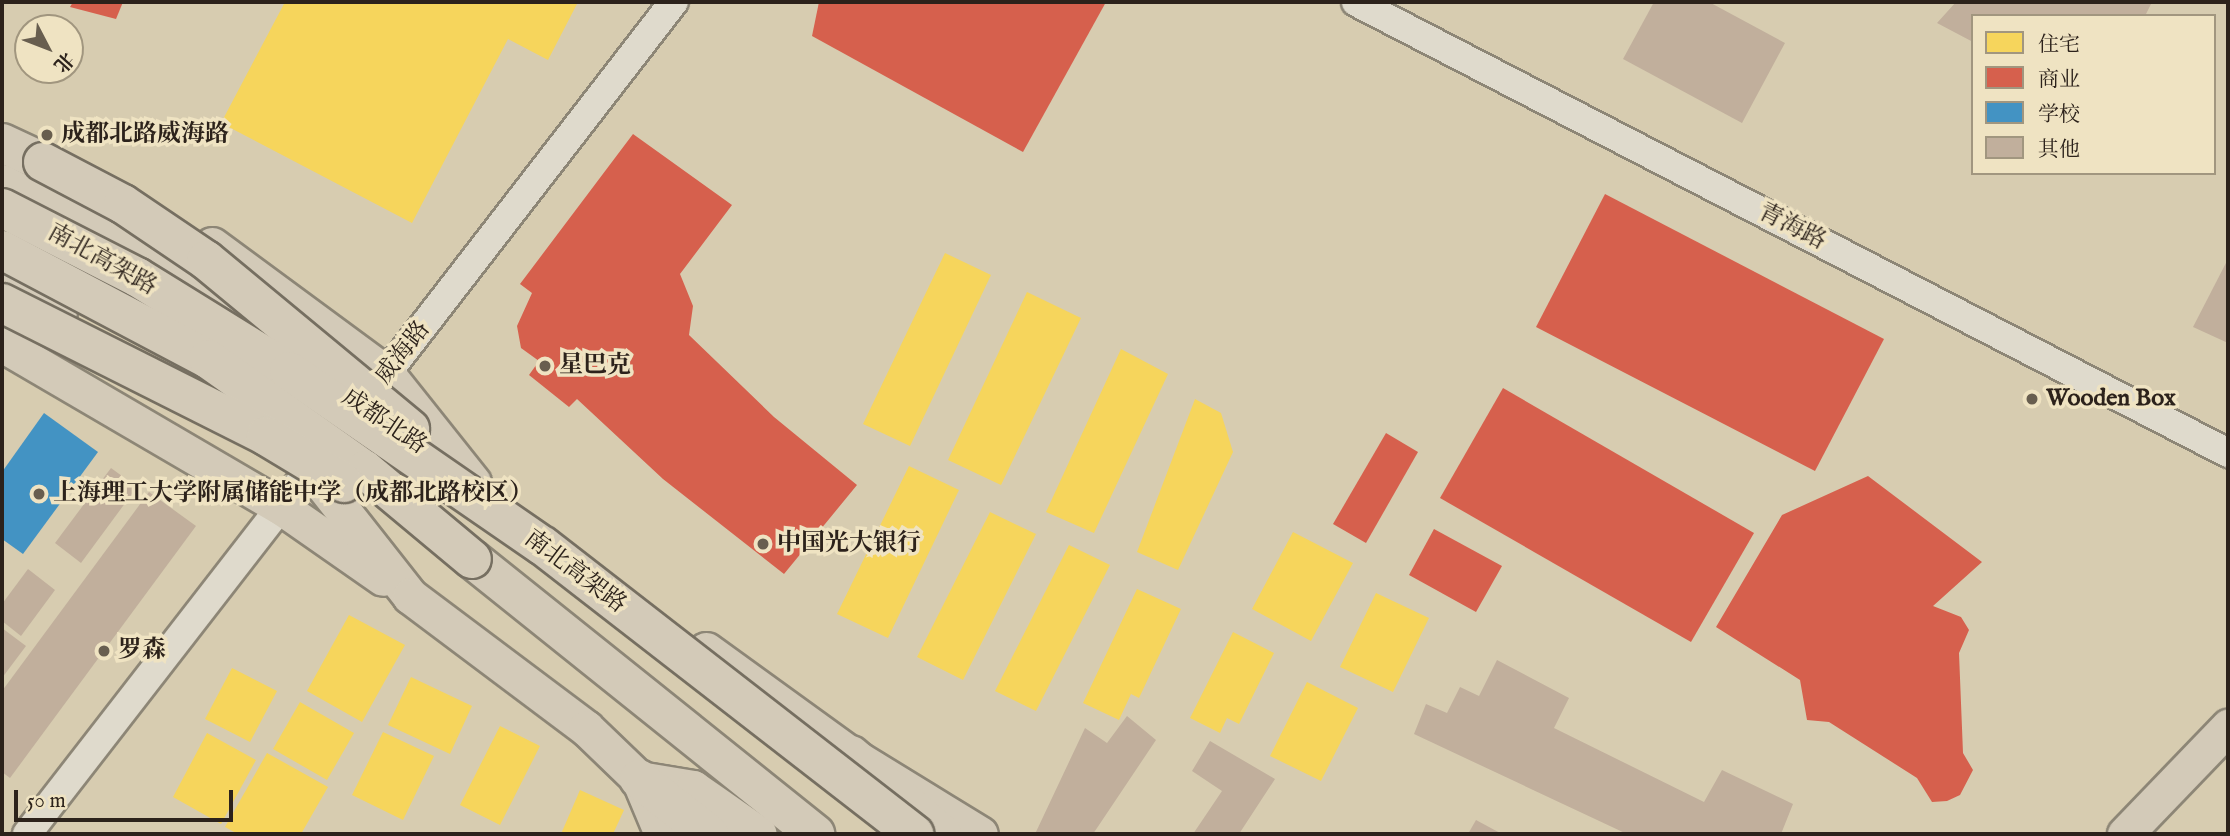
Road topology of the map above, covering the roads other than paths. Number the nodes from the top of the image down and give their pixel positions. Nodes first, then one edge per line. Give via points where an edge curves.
1 (674, 2) edge
2 (1356, 2) edge
3 (2, 127) edge
4 (2, 143) edge
5 (2, 182) edge
6 (2, 208) edge
7 (170, 216) junction
8 (2, 250) edge
9 (2, 280) edge
10 (2, 303) edge
11 (264, 336) junction
12 (2, 344) edge
13 (387, 374) junction
14 (359, 407) junction
15 (2228, 453) edge
16 (311, 467) junction
17 (473, 482) junction
18 (281, 507) junction
19 (543, 546) junction
20 (472, 559) junction
21 (410, 596) junction
22 (2228, 727) edge
23 (851, 755) junction
24 (639, 779) junction
25 (27, 834) edge
26 (662, 834) edge
27 (709, 834) edge
28 (759, 834) edge
29 (815, 834) edge
30 (892, 834) edge
31 (914, 834) edge
32 (942, 834) edge
33 (980, 834) edge
34 (2124, 834) edge

1 - 13 street, 威海路
2 - 15 street, 青海路
3 - 7 main road
4 - 19 highway, bridge via 123,204 216,268
5 - 11 main road, 成都北路 via 139,254
6 - 19 highway, 南北高架路, bridge via 137,278 289,371
7 - 11 main road
7 - 13 main road
8 - 20 highway, 南北高架路, bridge via 208,359 365,470
9 - 16 main road
10 - 20 highway, bridge via 266,436
11 - 14 main road, 成都北路
12 - 18 main road
13 - 14 street, 威海路
13 - 17 main road
14 - 16 street, 威海路
14 - 17 main road, 成都北路
16 - 18 street, 威海路
16 - 21 main road
17 - 23 main road, 成都北路
18 - 21 main road
18 - 25 street, 威海路
19 - 31 highway, 南北高架路, bridge
20 - 29 highway, 南北高架路
21 - 24 main road via 586,728
22 - 34 main road
23 - 30 main road, 成都北路
23 - 32 highway
23 - 33 main road
24 - 26 main road
24 - 27 highway
24 - 28 main road via 693,788

